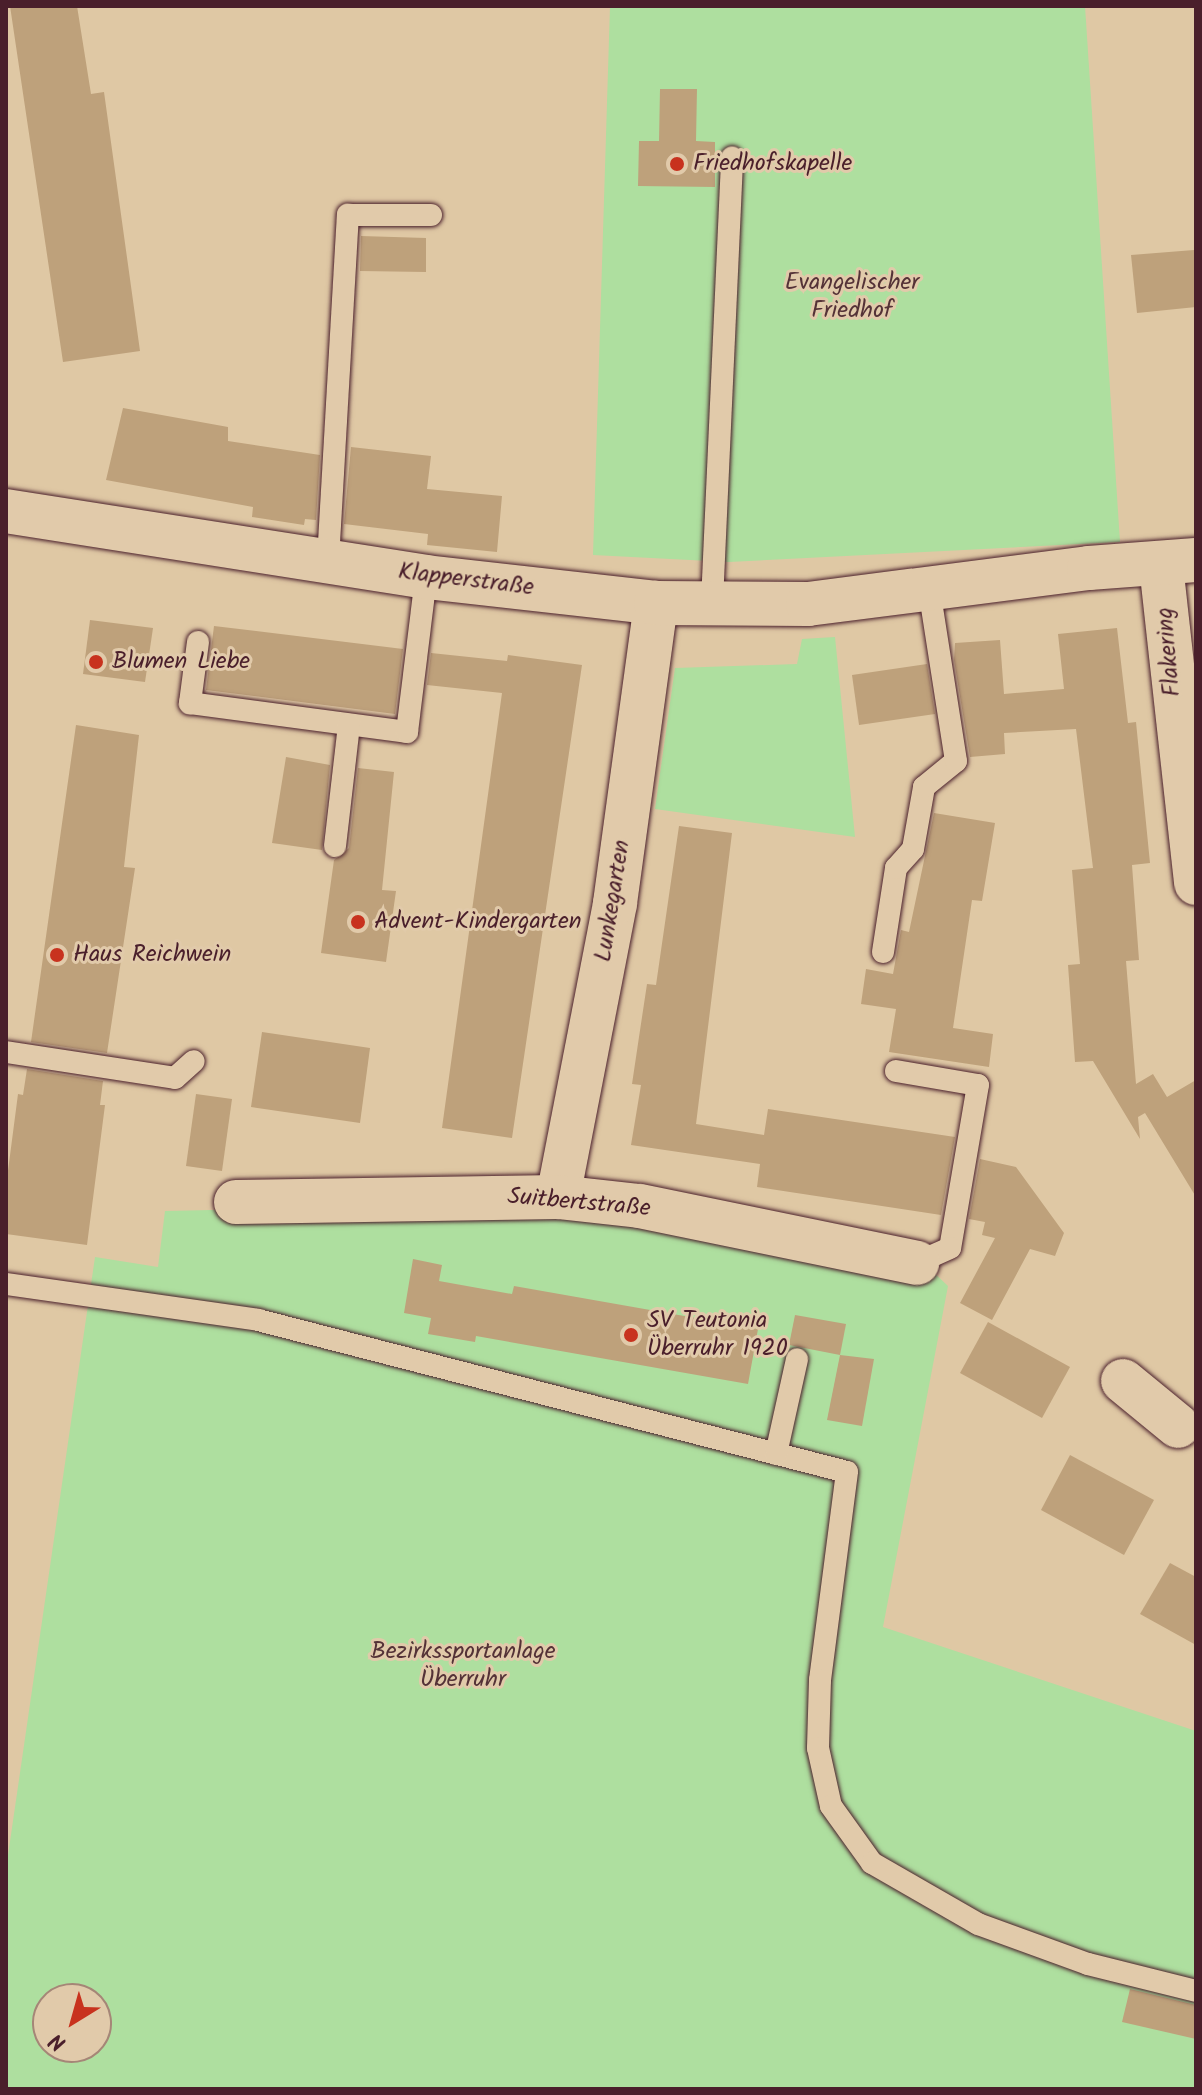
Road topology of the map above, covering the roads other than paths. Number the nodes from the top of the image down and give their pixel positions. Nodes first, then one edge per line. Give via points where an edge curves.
1 (732, 157) dead end
2 (431, 215) dead end
3 (6, 511) edge
4 (328, 560) junction
5 (1179, 562) edge
6 (426, 577) junction
7 (929, 588) junction
8 (712, 602) junction
9 (656, 603) junction
10 (198, 642) dead end
11 (349, 725) junction
12 (335, 846) dead end
13 (1196, 883) edge
14 (883, 952) dead end
15 (6, 1052) edge
16 (194, 1061) dead end
17 (896, 1071) dead end
18 (558, 1197) junction
19 (236, 1202) dead end
20 (917, 1263) joint
21 (6, 1284) edge
22 (797, 1359) dead end
23 (1123, 1381) dead end
24 (1190, 1431) edge
25 (776, 1454) junction
26 (1196, 1991) edge

1 - 8 lane
2 - 4 lane via 348,215
3 - 4 street, Klapperstraße
4 - 6 street, Klapperstraße
5 - 7 street, Klapperstraße
5 - 13 street, Flakering
6 - 9 street, Klapperstraße
6 - 11 lane via 407,732
7 - 8 street, Klapperstraße via 808,604
7 - 14 lane via 956,761 924,787 913,849 896,868
8 - 9 street, Klapperstraße
9 - 18 street, Lunkegarten via 615,903
10 - 11 lane via 190,703
11 - 12 lane
15 - 16 lane via 175,1078
17 - 20 lane via 978,1085 950,1248
18 - 19 street, Suitbertstraße
18 - 20 street, Suitbertstraße via 640,1206
21 - 25 lane via 258,1320
22 - 25 lane
23 - 24 street
25 - 26 lane via 847,1472 820,1680 818,1748 831,1806 872,1863 978,1924 1088,1964

